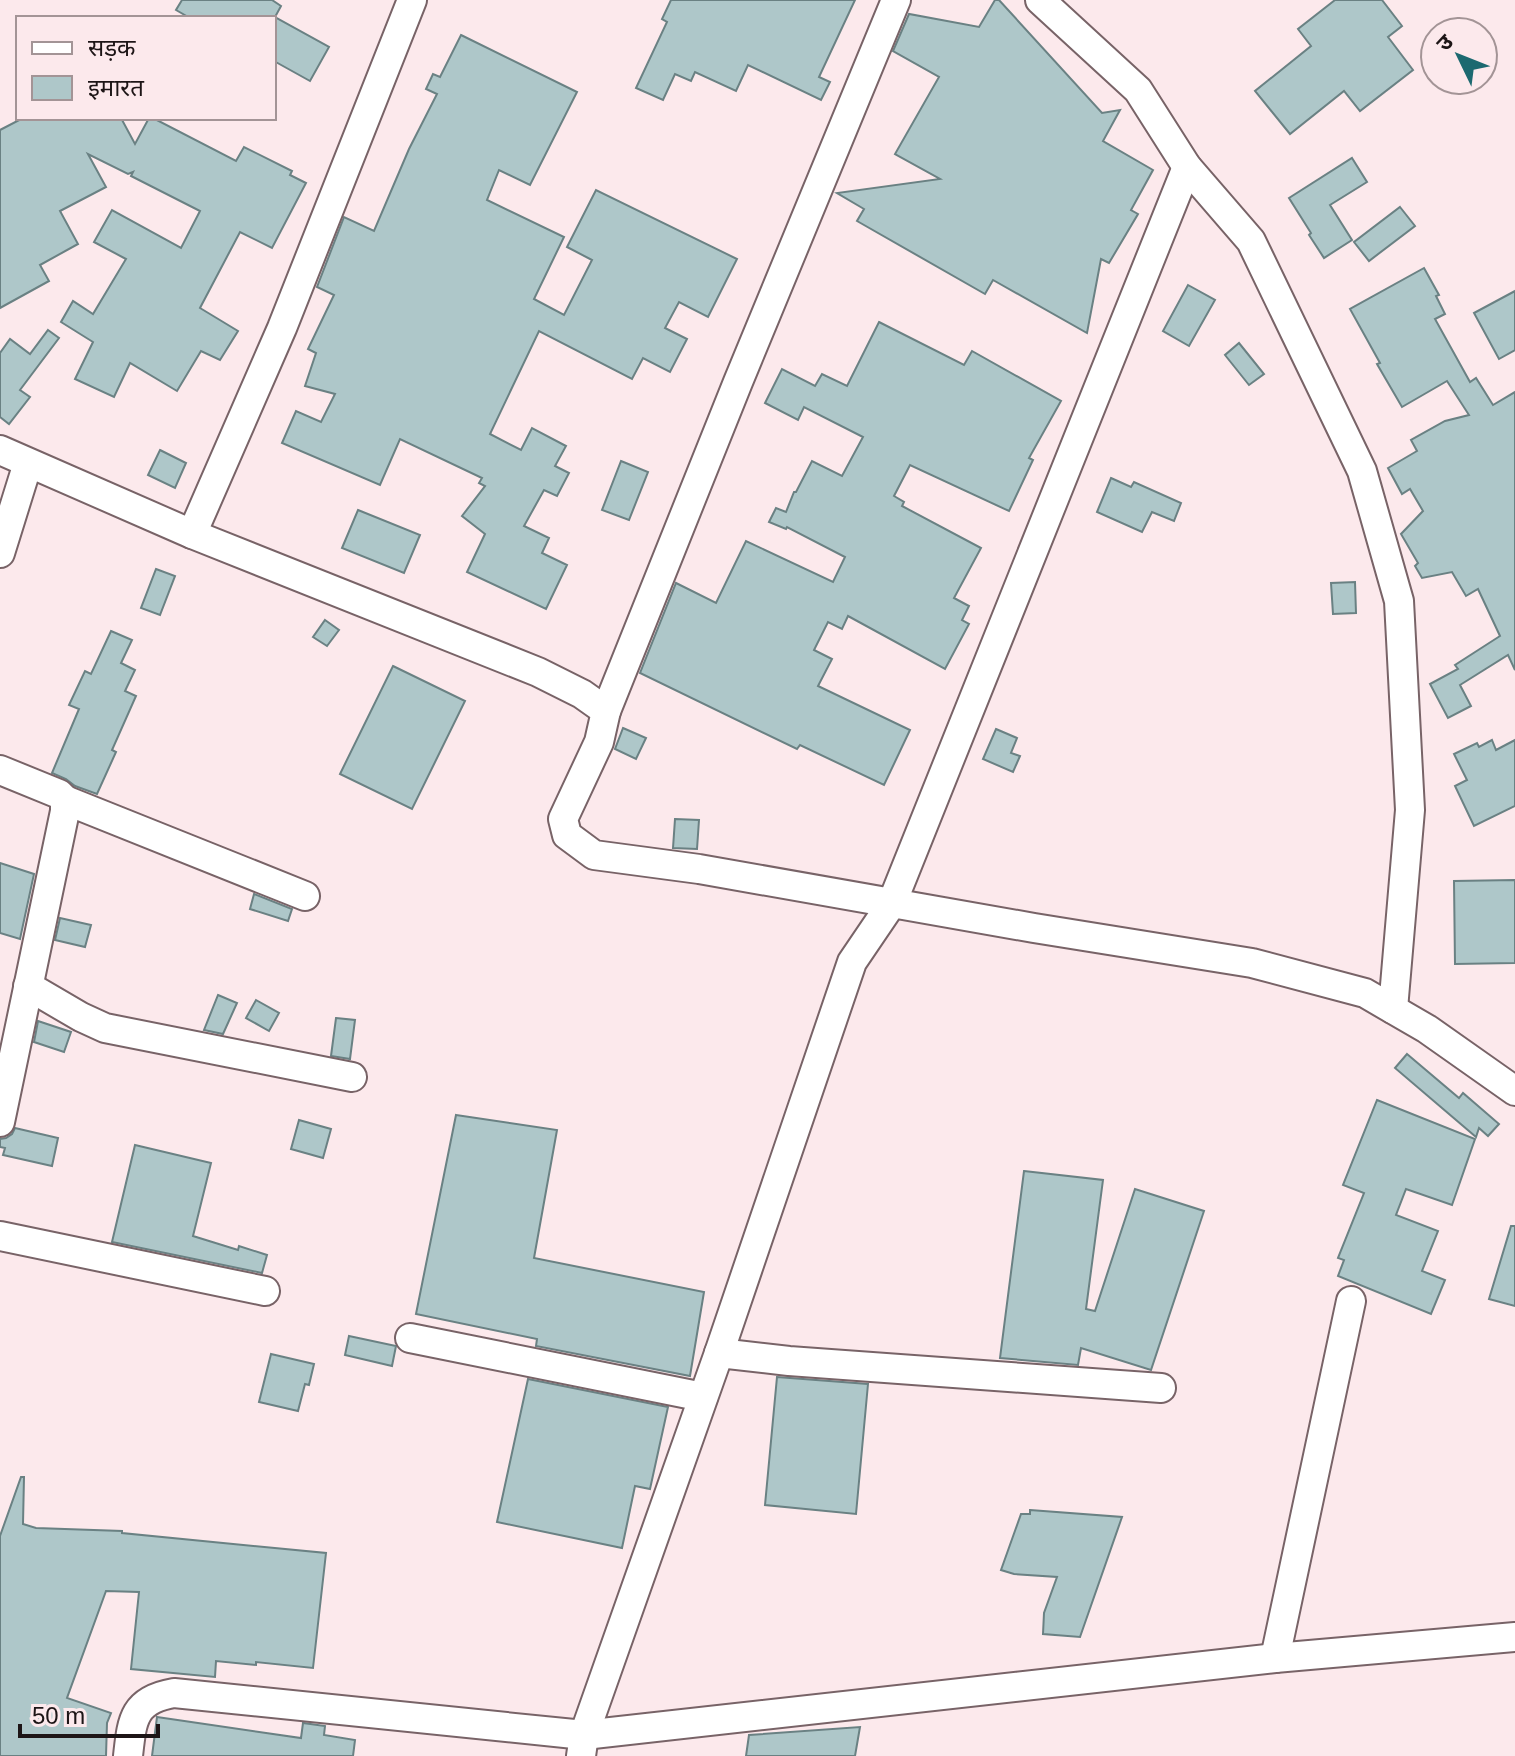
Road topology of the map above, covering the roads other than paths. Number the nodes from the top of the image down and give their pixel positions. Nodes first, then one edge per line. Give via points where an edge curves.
1 (412, 0) edge
2 (896, 0) edge
3 (1040, 0) edge
4 (1187, 167) junction
5 (0, 450) edge
6 (28, 463) junction
7 (192, 534) junction
8 (0, 553) edge
9 (606, 711) junction
10 (0, 770) edge
11 (65, 800) junction
12 (305, 896) dead end
13 (892, 903) junction
14 (28, 986) junction
15 (1393, 1009) junction
16 (352, 1077) dead end
17 (1515, 1091) edge
18 (0, 1122) edge
19 (0, 1236) edge
20 (265, 1291) dead end
21 (1351, 1301) dead end
22 (410, 1338) dead end
23 (719, 1353) junction
24 (1161, 1388) dead end
25 (703, 1397) junction
26 (1515, 1637) edge
27 (1275, 1658) junction
28 (582, 1746) edge
29 (128, 1756) edge

1 - 7 street via 282,328
2 - 9 street
3 - 4 street via 1138,90
4 - 13 street
4 - 15 street via 1251,241 1362,471 1399,601 1410,810
5 - 6 street
6 - 7 street
6 - 8 street
7 - 9 street via 538,672
9 - 13 street via 599,742 563,819 567,835 594,855
10 - 11 street
11 - 12 street
11 - 14 street
13 - 15 street via 1252,963 1365,993
13 - 23 street via 852,962
14 - 16 street via 105,1028
14 - 18 street
15 - 17 street
19 - 20 street
21 - 27 street
22 - 25 street
23 - 24 street
23 - 25 street
25 - 28 street
26 - 27 street
27 - 28 street
28 - 29 street via 174,1693 143,1705 134,1719

